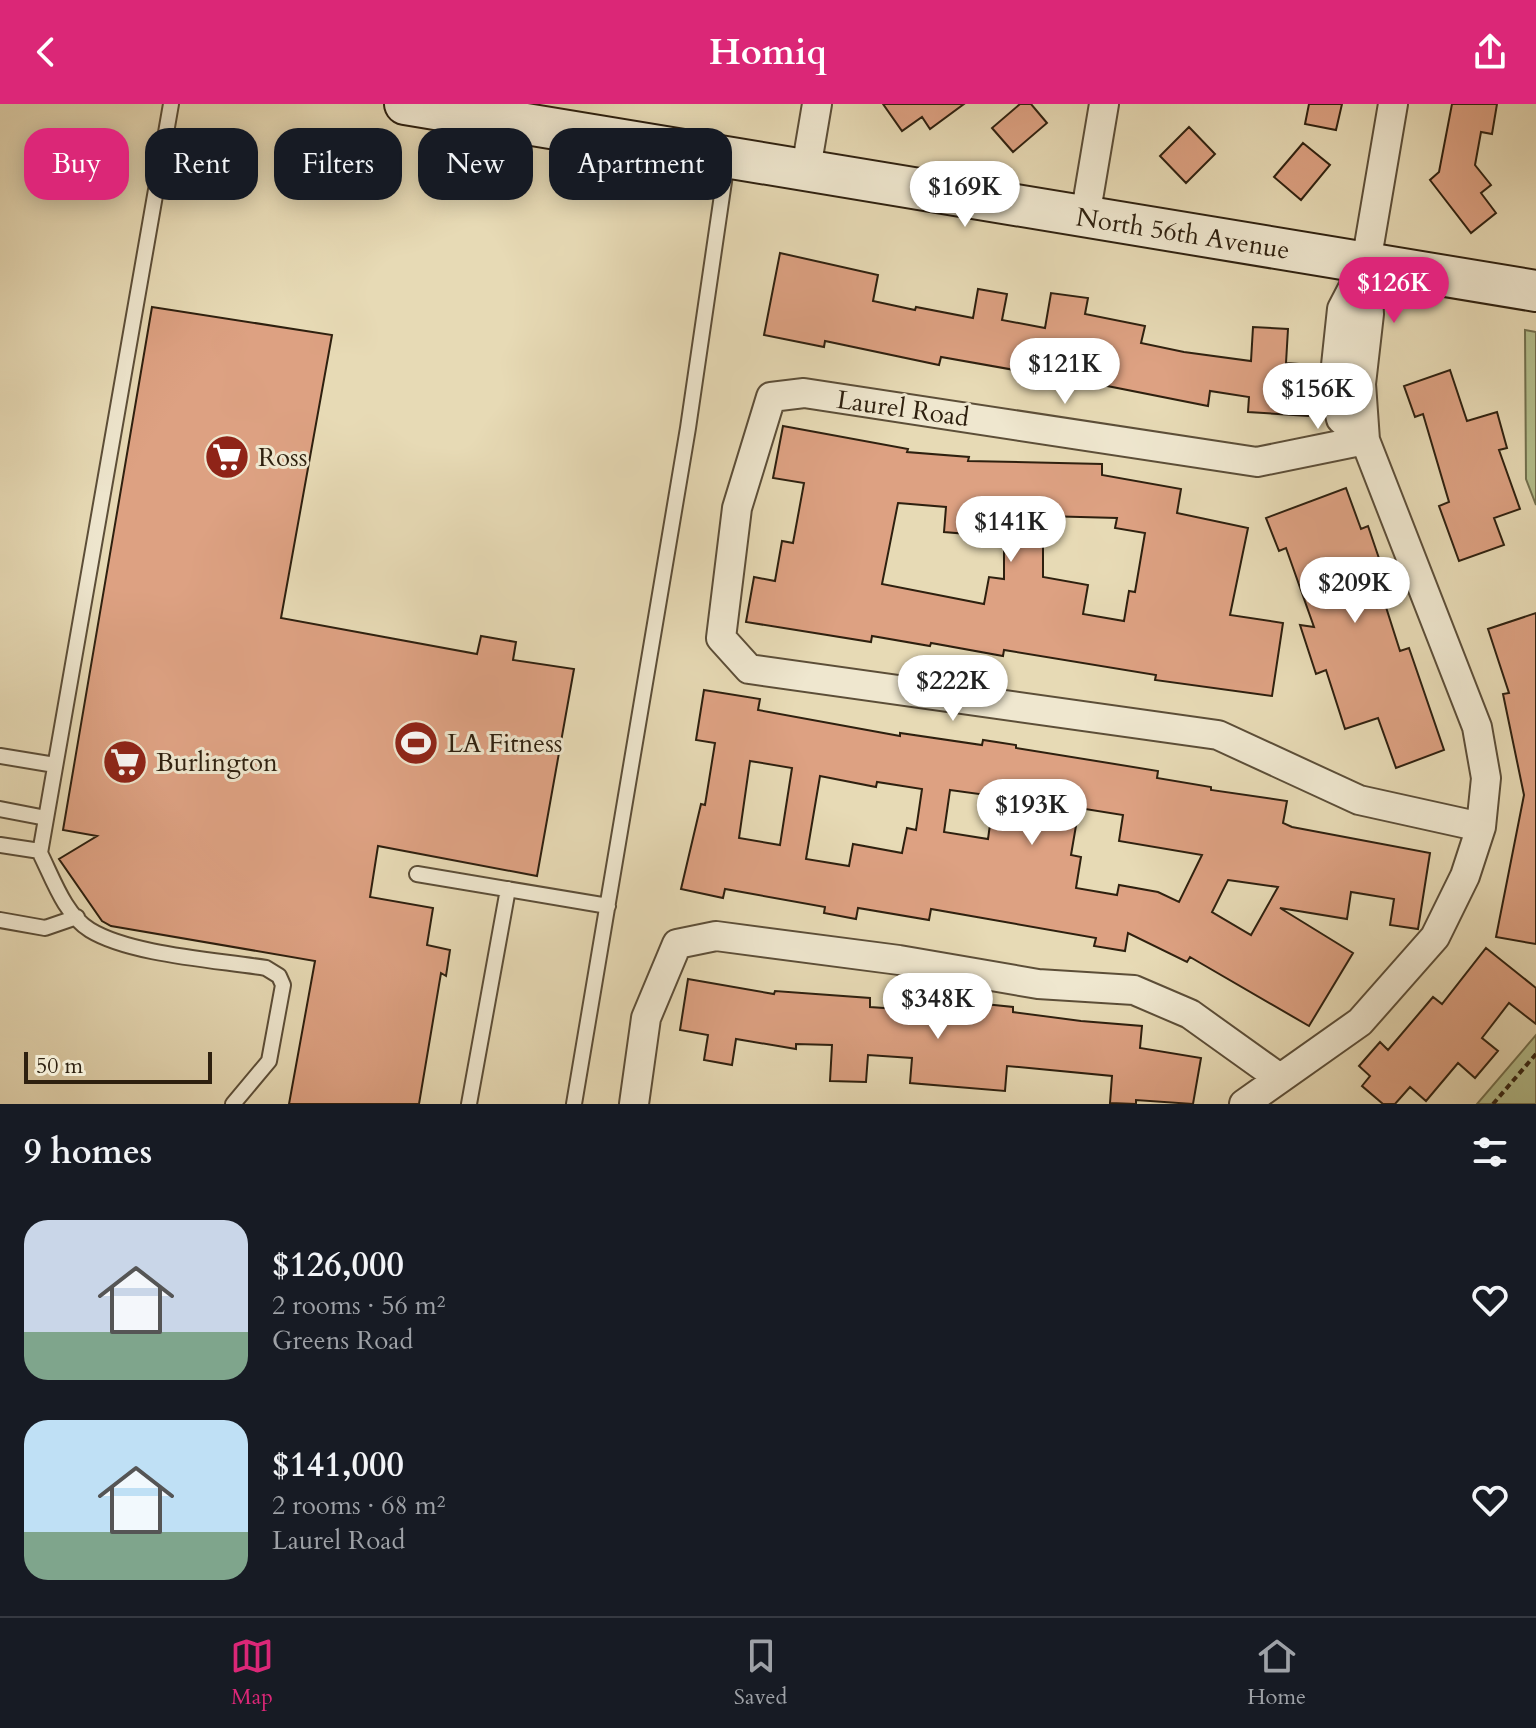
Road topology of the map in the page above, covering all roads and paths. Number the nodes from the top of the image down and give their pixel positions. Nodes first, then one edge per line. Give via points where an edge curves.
1 (171, 104) edge
2 (405, 104) edge
3 (817, 104) edge
4 (1104, 104) edge
5 (1393, 104) edge
6 (509, 112) edge
7 (587, 128) edge
8 (732, 158) edge
9 (806, 169) junction
10 (722, 200) edge
11 (1085, 217) junction
12 (1366, 263) junction
13 (1536, 291) edge
14 (1365, 440) junction
15 (0, 756) edge
16 (55, 765) junction
17 (0, 809) edge
18 (46, 818) junction
19 (1481, 827) junction
20 (0, 845) edge
21 (40, 851) junction
22 (417, 874) dead end
23 (508, 889) junction
24 (608, 906) junction
25 (77, 917) junction
26 (0, 920) edge
27 (1536, 1054) edge
28 (1278, 1077) junction
29 (233, 1104) edge
30 (469, 1104) edge
31 (574, 1104) edge
32 (634, 1104) edge
33 (1244, 1104) edge
34 (1493, 1104) edge

1 - 16 lane
2 - 6 street, North 56th Avenue
3 - 9 street
4 - 11 street
5 - 12 street
6 - 7 street, North 56th Avenue
8 - 9 street, North 56th Avenue
9 - 11 street, North 56th Avenue
10 - 24 lane
11 - 12 street, North 56th Avenue
12 - 13 street, North 56th Avenue
12 - 14 street via 1369,314 1349,371
14 - 19 street via 1477,727 1486,778
14 - 19 street, Laurel Road via 1257,462 804,393 771,397 737,508 721,638 749,669 1218,735 1359,800
15 - 16 lane
16 - 18 lane
17 - 18 lane
18 - 21 lane
19 - 28 street via 1465,876 1435,937 1360,1022
20 - 21 lane
21 - 25 lane via 66,906
22 - 23 lane
23 - 24 lane
23 - 30 lane
24 - 31 lane
25 - 26 lane via 45,928
25 - 29 lane via 89,930 126,944 266,968 279,976 283,985 269,1061
27 - 34 path
28 - 32 street via 1190,1014 1134,990 1038,984 716,936 677,944 646,1018
28 - 33 street

